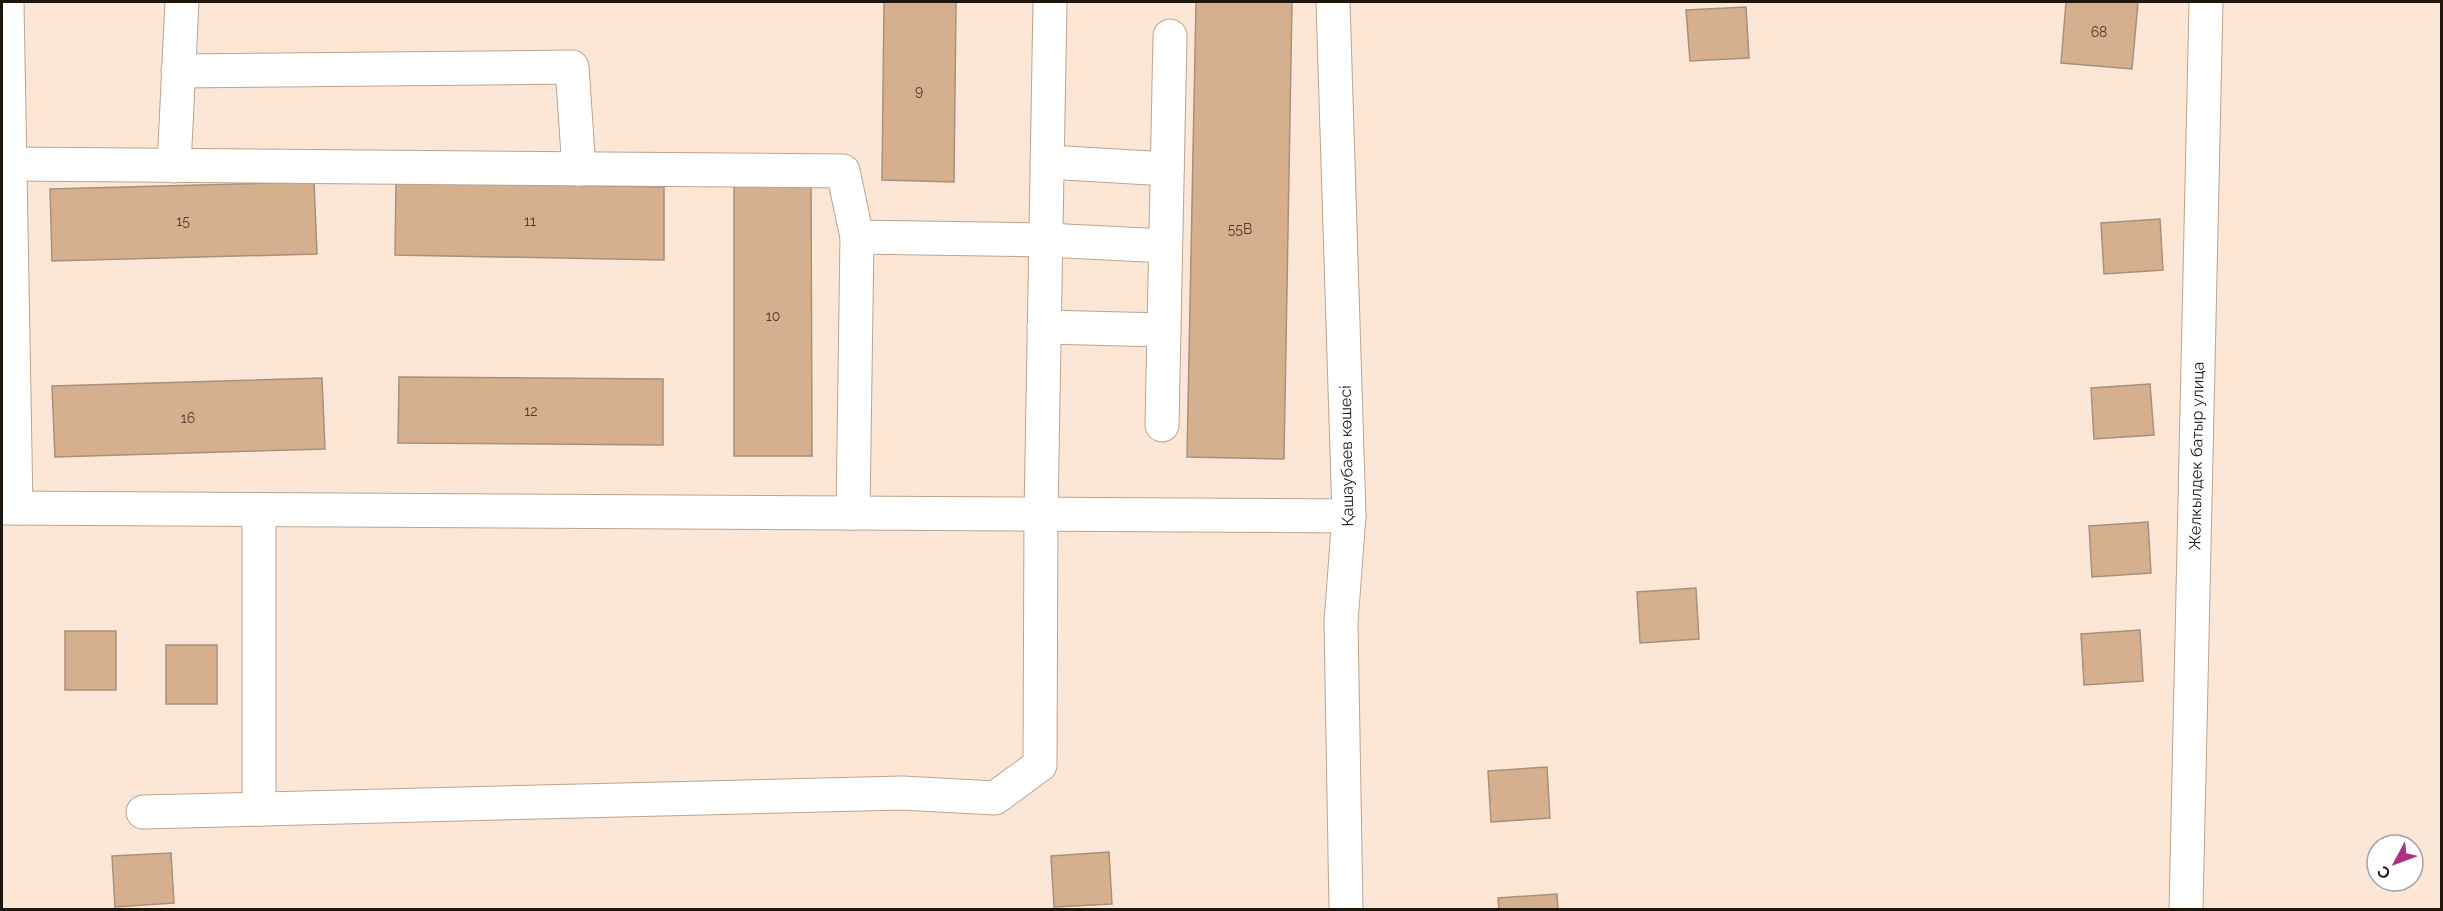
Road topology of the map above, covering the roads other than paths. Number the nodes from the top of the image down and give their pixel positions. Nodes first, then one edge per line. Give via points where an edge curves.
1 (7, 2) edge
2 (182, 2) edge
3 (1050, 2) edge
4 (1333, 2) edge
5 (2206, 2) edge
6 (1170, 36) dead end
7 (178, 71) junction
8 (5, 85) edge
9 (1047, 162) junction
10 (10, 164) junction
11 (174, 166) junction
12 (579, 169) junction
13 (1167, 169) junction
14 (857, 237) junction
15 (1046, 240) junction
16 (1166, 246) junction
17 (7, 263) edge
18 (1044, 327) junction
19 (1164, 330) junction
20 (1162, 425) dead end
21 (9, 508) edge
22 (259, 510) junction
23 (854, 513) junction
24 (1041, 514) junction
25 (1349, 516) junction
26 (259, 809) junction
27 (143, 812) dead end
28 (1346, 909) edge
29 (2186, 909) edge

1 - 8 street
2 - 7 street
3 - 9 street
4 - 25 street, Қашаубаев көшесі
5 - 29 street, Желкылдек батыр улица
6 - 13 street
7 - 11 street
7 - 12 street via 572,67
8 - 10 street
9 - 13 street
9 - 15 street
10 - 11 street
10 - 17 street
11 - 12 street
12 - 14 street via 843,171
13 - 16 street
14 - 15 street
14 - 23 street
15 - 16 street
15 - 18 street
16 - 19 street
17 - 21 street
18 - 19 street
18 - 24 street
19 - 20 street
21 - 22 street
22 - 23 street
22 - 26 street
23 - 24 street
24 - 25 street
24 - 26 street via 1040,765 995,798 902,793
25 - 28 street, Қашаубаев көшесі via 1341,622
26 - 27 street

